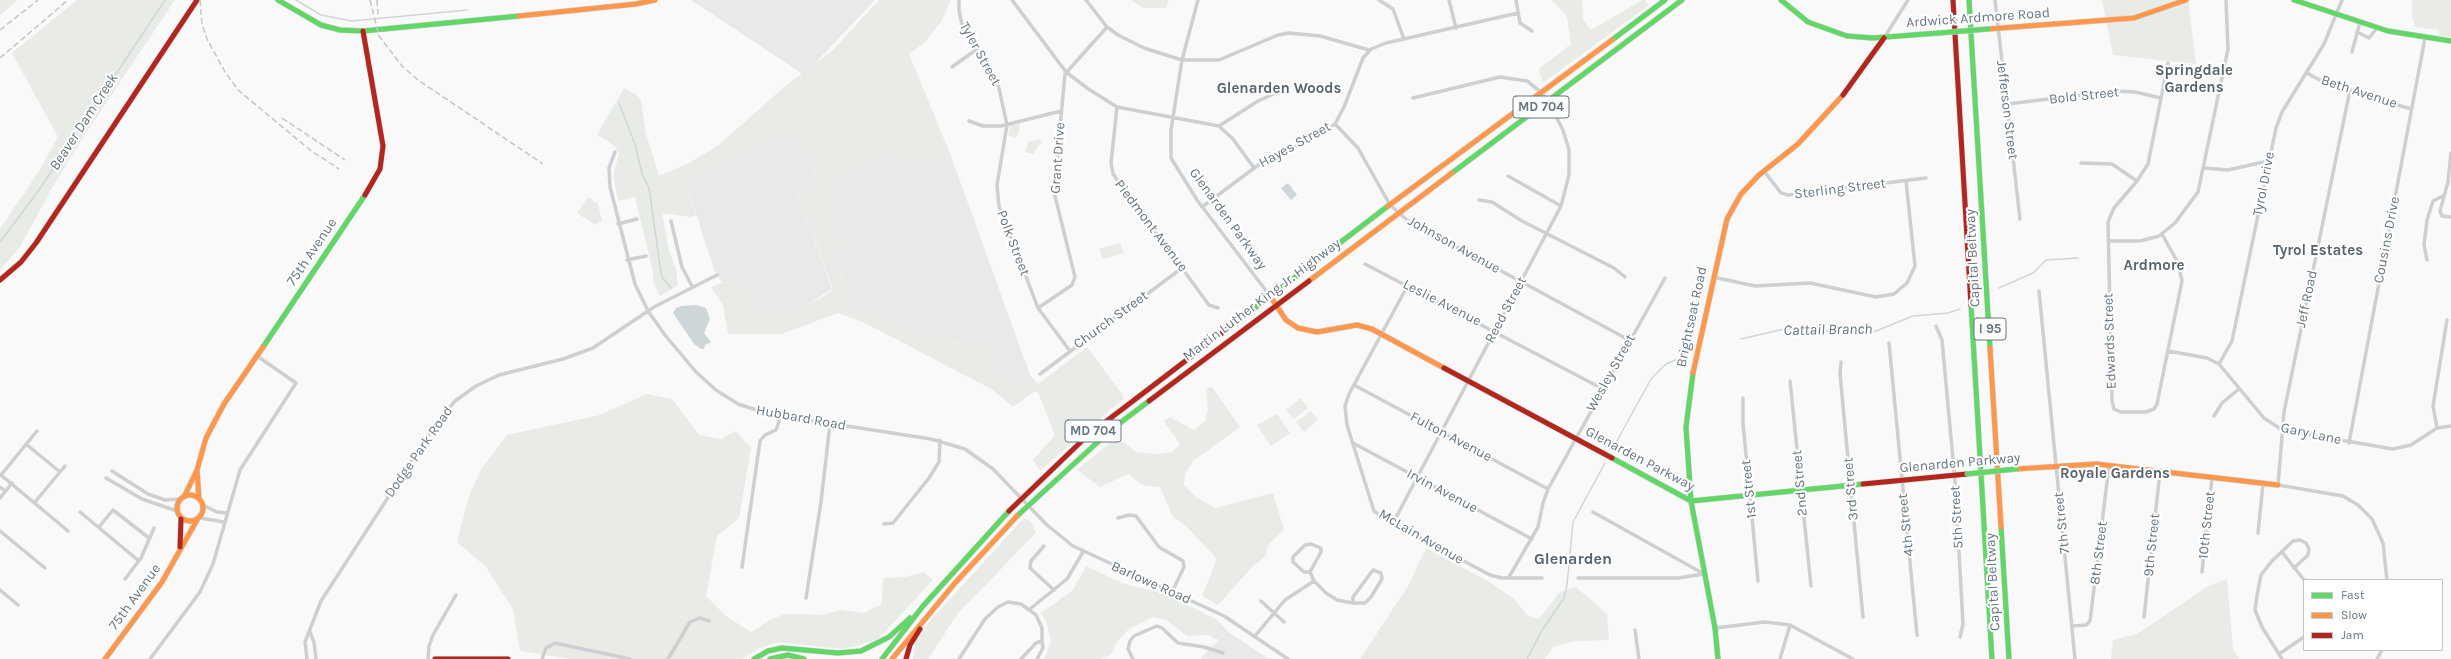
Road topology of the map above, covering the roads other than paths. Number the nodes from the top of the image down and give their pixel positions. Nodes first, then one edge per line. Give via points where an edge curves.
1 (197, 0) edge
2 (278, 0) edge
3 (654, 0) edge
4 (959, 0) edge
5 (1012, 0) edge
6 (1086, 0) edge
7 (1198, 0) edge
8 (1380, 0) edge
9 (1449, 0) edge
10 (1516, 0) edge
11 (1665, 0) edge
12 (1682, 0) edge
13 (1781, 0) edge
14 (1908, 0) edge
15 (1953, 0) edge
16 (1969, 0) edge
17 (1995, 0) edge
18 (2186, 0) edge
19 (2226, 0) edge
20 (2294, 0) edge
21 (2342, 0) edge
22 (1518, 13) junction
23 (2337, 14) junction
24 (2360, 22) junction
25 (1107, 27) junction
26 (1456, 28) junction
27 (1996, 28) junction
28 (2377, 28) junction
29 (363, 31) junction
30 (1532, 31) dead end
31 (2357, 32) junction
32 (1884, 38) junction
33 (2425, 38) junction
34 (1404, 39) junction
35 (2451, 41) edge
36 (977, 49) junction
37 (1369, 50) junction
38 (2352, 52) dead end
39 (1182, 60) junction
40 (2168, 64) dead end
41 (952, 67) dead end
42 (1066, 72) junction
43 (2308, 73) junction
44 (1289, 87) dead end
45 (2350, 90) junction
46 (1541, 92) junction
47 (1413, 98) dead end
48 (2161, 98) junction
49 (1548, 101) junction
50 (2007, 104) junction
51 (1117, 107) junction
52 (2411, 109) junction
53 (1061, 111) junction
54 (1173, 118) junction
55 (969, 121) dead end
56 (1335, 124) junction
57 (1007, 125) junction
58 (1219, 126) junction
59 (615, 152) dead end
60 (2451, 153) edge
61 (2268, 161) junction
62 (2081, 163) dead end
63 (1254, 168) junction
64 (2205, 168) junction
65 (1764, 171) junction
66 (1508, 176) dead end
67 (1926, 178) dead end
68 (1906, 181) junction
69 (2137, 181) junction
70 (2449, 183) edge
71 (2443, 196) junction
72 (1479, 200) dead end
73 (1390, 205) junction
74 (1561, 206) junction
75 (1202, 207) junction
76 (1399, 213) junction
77 (2451, 217) edge
78 (638, 219) dead end
79 (2020, 219) dead end
80 (671, 221) dead end
81 (618, 224) junction
82 (1547, 234) junction
83 (2162, 234) junction
84 (2108, 241) junction
85 (646, 256) dead end
86 (627, 260) junction
87 (2427, 260) dead end
88 (1365, 264) dead end
89 (1182, 268) junction
90 (717, 275) dead end
91 (1625, 277) dead end
92 (1713, 277) junction
93 (1665, 278) dead end
94 (0, 280) edge
95 (1521, 281) junction
96 (1408, 285) junction
97 (692, 286) junction
98 (2039, 291) dead end
99 (1270, 296) junction
100 (1276, 306) junction
101 (1038, 308) junction
102 (1218, 308) dead end
103 (648, 310) junction
104 (2447, 320) dead end
105 (1936, 326) dead end
106 (1495, 331) junction
107 (1380, 334) junction
108 (1629, 340) junction
109 (1889, 343) dead end
110 (1070, 351) junction
111 (2168, 351) junction
112 (257, 356) junction
113 (1841, 362) dead end
114 (2219, 364) junction
115 (1040, 374) dead end
116 (1790, 381) dead end
117 (1468, 382) junction
118 (1354, 385) junction
119 (1603, 389) junction
120 (2239, 389) junction
121 (1138, 397) junction
122 (1743, 398) dead end
123 (1146, 403) junction
124 (781, 416) junction
125 (2214, 416) dead end
126 (830, 424) junction
127 (2451, 426) edge
128 (2437, 428) junction
129 (2282, 430) junction
130 (37, 431) dead end
131 (1441, 431) junction
132 (1576, 438) junction
133 (940, 440) junction
134 (1353, 443) junction
135 (2349, 443) junction
136 (26, 444) junction
137 (2056, 465) junction
138 (65, 466) dead end
139 (2109, 466) junction
140 (197, 470) junction
141 (112, 471) dead end
142 (60, 472) junction
143 (2160, 472) junction
144 (1955, 475) junction
145 (1, 476) edge
146 (1417, 477) junction
147 (106, 478) dead end
148 (2212, 478) junction
149 (1902, 480) junction
150 (12, 483) junction
151 (2263, 484) junction
152 (1850, 485) junction
153 (2278, 485) junction
154 (0, 487) edge
155 (1548, 489) junction
156 (1801, 490) junction
157 (6, 491) junction
158 (1749, 496) junction
159 (0, 498) edge
160 (182, 498) junction
161 (199, 498) junction
162 (1021, 498) junction
163 (1691, 501) junction
164 (35, 502) junction
165 (1027, 504) junction
166 (203, 505) junction
167 (177, 511) junction
168 (80, 512) dead end
169 (1593, 512) dead end
170 (227, 514) junction
171 (1118, 518) dead end
172 (181, 519) junction
173 (199, 519) junction
174 (224, 522) junction
175 (1393, 523) junction
176 (884, 524) dead end
177 (99, 527) junction
178 (154, 528) dead end
179 (0, 531) edge
180 (68, 531) dead end
181 (2258, 533) dead end
182 (149, 538) junction
183 (1532, 538) junction
184 (1044, 546) dead end
185 (180, 547) junction
186 (1083, 552) junction
187 (2282, 552) junction
188 (140, 561) junction
189 (742, 567) dead end
190 (45, 568) dead end
191 (2294, 568) junction
192 (1310, 572) junction
193 (2202, 572) dead end
194 (1704, 574) junction
195 (1509, 577) junction
196 (125, 578) dead end
197 (1542, 578) dead end
198 (1578, 578) dead end
199 (2303, 579) edge
200 (2387, 579) edge
201 (1758, 580) dead end
202 (1314, 581) junction
203 (1810, 586) dead end
204 (0, 590) edge
205 (1054, 590) junction
206 (1172, 592) junction
207 (456, 595) dead end
208 (806, 598) dead end
209 (1260, 601) dead end
210 (1353, 603) junction
211 (18, 605) dead end
212 (923, 606) junction
213 (1030, 609) junction
214 (931, 611) junction
215 (1273, 611) junction
216 (1863, 617) dead end
217 (2144, 617) dead end
218 (709, 621) dead end
219 (1284, 622) dead end
220 (1790, 625) junction
221 (2072, 626) junction
222 (1715, 628) junction
223 (1635, 630) dead end
224 (310, 632) junction
225 (1917, 635) dead end
226 (1255, 636) junction
227 (1960, 637) dead end
228 (2303, 638) edge
229 (1042, 641) junction
230 (1223, 653) dead end
231 (2280, 654) junction
232 (105, 659) edge
233 (150, 659) edge
234 (307, 659) edge
235 (316, 659) edge
236 (428, 659) edge
237 (435, 659) edge
238 (508, 659) edge
239 (542, 659) edge
240 (630, 659) edge
241 (668, 659) edge
242 (754, 659) edge
243 (770, 659) edge
244 (804, 659) edge
245 (882, 659) edge
246 (892, 659) edge
247 (906, 659) edge
248 (959, 659) edge
249 (1020, 659) edge
250 (1037, 659) edge
251 (1133, 659) edge
252 (1288, 659) edge
253 (1639, 659) edge
254 (1718, 659) edge
255 (1780, 659) edge
256 (1853, 659) edge
257 (1992, 659) edge
258 (2009, 659) edge
259 (2075, 659) edge
260 (2282, 659) edge

1 - 94 main road via 36,243 21,262
2 - 29 main road via 321,25 340,30
3 - 29 main road via 636,4
4 - 36 street, Tyler Street via 960,19
5 - 42 street
6 - 25 street
7 - 39 street, Glenarden Parkway
8 - 34 street via 1393,9
9 - 26 street
10 - 22 street
11 - 46 main road, Martin Luther King Jr. Highway / MD 704
12 - 49 main road, Martin Luther King Jr. Highway / MD 704
13 - 32 main road, Ardwick Ardmore Road via 1796,15 1831,32 1854,37
14 - 32 street
15 - 257 main road, Capital Beltway / I 95
16 - 258 main road, Capital Beltway / I 95
17 - 27 street, Jefferson Street
18 - 27 main road, Ardwick Ardmore Road via 2134,18
19 - 64 street via 2228,50
20 - 23 main road
21 - 23 street, Tyrol Drive
22 - 26 street
22 - 30 street via 1522,25
23 - 24 main road
23 - 43 street, Tyrol Drive
24 - 28 main road
24 - 31 street
25 - 39 street via 1137,46
25 - 42 street
26 - 34 street
27 - 32 main road, Ardwick Ardmore Road, bridge
27 - 50 street, Jefferson Street
28 - 31 street via 2370,38
28 - 33 main road
29 - 112 main road, 75th Avenue via 382,140 380,169 368,192
31 - 38 street
32 - 65 main road, Brightseat Road via 1824,117 1798,144
33 - 35 main road
33 - 52 street, Cousins Drive
34 - 37 street via 1381,44
36 - 41 street
36 - 57 street, Tyler Street via 997,79
37 - 39 street via 1320,36 1289,34 1278,35 1219,60
37 - 56 street, Hayes Street via 1363,58
39 - 54 street, Glenarden Parkway
40 - 48 street, Edwards Street
42 - 51 street
42 - 53 street, Grant Drive
43 - 45 street, Beth Avenue via 2328,84
43 - 61 street, Tyrol Drive via 2279,120
44 - 58 street via 1258,101
45 - 52 street, Beth Avenue
45 - 129 street, Jeff Road
46 - 47 street, Reed Street via 1527,81 1500,77
46 - 49 street, Reed Street
46 - 73 main road, Martin Luther King Jr. Highway / MD 704
48 - 50 street, Bold Street via 2135,92 2116,92
48 - 69 street, Edwards Street via 2150,158
49 - 74 street, Reed Street via 1563,130 1569,150 1569,182
49 - 76 main road, Martin Luther King Jr. Highway / MD 704
50 - 79 street, Jefferson Street
51 - 54 street
51 - 89 street, Piedmont Avenue via 1111,163 1113,174
52 - 135 street, Cousins Drive
53 - 57 street
53 - 101 street, Grant Drive via 1055,197 1075,277 1072,285
54 - 58 street
54 - 75 street, Glenarden Parkway via 1171,158
55 - 57 street via 989,126
56 - 63 street, Hayes Street via 1318,136
56 - 73 street, Johnson Avenue via 1358,148
57 - 101 street, Polk Street via 998,178 997,201
58 - 63 street via 1233,139
59 - 81 street, Hubbard Road via 609,177
60 - 70 street
61 - 64 street via 2224,170
61 - 114 street, Tyrol Drive via 2232,341
62 - 69 street via 2112,164
63 - 75 street, Hayes Street
64 - 83 street via 2195,197
65 - 68 street, Sterling Street via 1781,193 1788,195
65 - 92 main road, Brightseat Road via 1741,194 1730,212
66 - 74 street
67 - 68 street, Sterling Street
68 - 92 street via 1915,266 1907,283 1894,294 1876,297 1810,284 1754,286
69 - 84 street, Edwards Street via 2110,215
70 - 71 street
71 - 77 street via 2440,214 2444,218
71 - 87 street via 2433,201 2427,220 2424,245
72 - 82 street via 1492,202 1511,216
73 - 76 street, Johnson Avenue
73 - 99 main road, Martin Luther King Jr. Highway / MD 704
74 - 82 street, Reed Street
75 - 99 street, Glenarden Parkway
76 - 95 street, Johnson Avenue via 1412,223
76 - 100 main road, Martin Luther King Jr. Highway / MD 704
78 - 81 street
80 - 97 street via 682,267
81 - 86 street, Hubbard Road
82 - 91 street via 1614,268
82 - 95 street, Reed Street
83 - 84 street via 2140,241
83 - 111 street, Edwards Street via 2182,276
84 - 111 street, Edwards Street via 2114,409 2121,412 2144,413 2155,408
85 - 86 street
86 - 103 street, Hubbard Road
88 - 96 street, Leslie Avenue
89 - 102 street, Piedmont Avenue via 1209,305
89 - 110 street, Church Street
90 - 97 street, Dodge Park Road
92 - 163 main road, Brightseat Road via 1687,410 1686,455
93 - 108 street, Wesley Street
95 - 106 street, Reed Street
95 - 108 street, Johnson Avenue
96 - 106 street, Leslie Avenue
96 - 107 street, McLain Avenue
97 - 103 street, Dodge Park Road
98 - 137 street, 7th Street
99 - 100 main road, Glenarden Parkway
99 - 121 main road, Martin Luther King Jr. Highway / MD 704
100 - 107 main road, Glenarden Parkway via 1290,323 1302,330 1322,332 1357,325
100 - 123 main road, Martin Luther King Jr. Highway / MD 704
101 - 110 street, Polk Street
103 - 124 street, Hubbard Road via 687,361 716,390 738,404
103 - 224 street, Dodge Park Road via 614,336 590,350 499,375 476,386 455,401 435,425 327,591 316,612
104 - 128 street via 2433,406
105 - 144 street, 5th Street via 1942,340
106 - 117 street, Reed Street
106 - 119 street, Leslie Avenue
107 - 117 main road, Glenarden Parkway
107 - 118 street, McLain Avenue
108 - 119 street, Wesley Street
109 - 149 street, 4th Street
110 - 115 street, Church Street
111 - 114 street via 2207,358
112 - 140 main road, 75th Avenue via 214,422 206,438
112 - 170 street via 296,383 240,470
113 - 152 street, 3rd Street
114 - 120 street, Gary Lane
116 - 156 street, 2nd Street
117 - 131 street, Reed Street
117 - 132 main road, Glenarden Parkway
118 - 131 street, Fulton Avenue
118 - 134 street, McLain Avenue via 1347,398 1345,410
119 - 132 street, Wesley Street
120 - 125 street via 2222,403
120 - 129 street, Gary Lane via 2267,421
121 - 123 main road
121 - 162 main road, Martin Luther King Jr. Highway / MD 704 via 1087,436
122 - 158 street, 1st Street via 1742,415
123 - 165 main road, Martin Luther King Jr. Highway / MD 704 via 1086,451
124 - 126 street, Hubbard Road
124 - 189 street via 776,430 765,435 760,441
126 - 133 street, Hubbard Road
126 - 208 street
127 - 128 street
128 - 135 street, Gary Lane via 2411,445 2393,449
129 - 135 street, Gary Lane
129 - 153 street, Jeff Road
130 - 136 street
131 - 146 street, Reed Street
131 - 155 street, Fulton Avenue
132 - 155 street, Wesley Street
132 - 163 main road, Glenarden Parkway
133 - 162 street, Hubbard Road via 958,446 977,457
133 - 176 street via 939,462 893,523
134 - 146 street, Irvin Avenue
134 - 175 street, McLain Avenue via 1374,511
136 - 142 street
136 - 145 street
137 - 139 main road, Glenarden Parkway
137 - 144 main road, Glenarden Parkway, bridge
137 - 221 street, 7th Street
138 - 142 street
139 - 143 main road, Glenarden Parkway
139 - 221 street, 8th Street via 2090,621 2086,625
140 - 160 main road, 75th Avenue
140 - 161 main road, 75th Avenue
141 - 160 street via 148,494 169,500
142 - 164 street
143 - 148 main road, Glenarden Parkway
143 - 217 street, 9th Street
144 - 149 main road, Glenarden Parkway
144 - 227 street, 5th Street via 1963,624
145 - 150 street
146 - 175 street, Reed Street
146 - 183 street, Irvin Avenue
147 - 167 street via 142,499
148 - 151 main road, Glenarden Parkway
148 - 193 street, 10th Street
149 - 152 main road, Glenarden Parkway
149 - 225 street, 4th Street
150 - 157 street
150 - 164 street
151 - 153 main road, Glenarden Parkway
151 - 181 street
152 - 156 main road, Glenarden Parkway
152 - 216 street, 3rd Street
153 - 200 street, Glenarden Parkway via 2343,496 2358,505 2372,519 2383,543
154 - 157 street
155 - 183 street, Wesley Street via 1539,524
156 - 158 main road, Glenarden Parkway
156 - 203 street, 2nd Street
157 - 159 street
158 - 163 main road, Glenarden Parkway
158 - 201 street, 1st Street
160 - 161 main road via 192,495
160 - 167 main road
161 - 166 main road
162 - 165 street, Barlowe Road
162 - 212 main road, Martin Luther King Jr. Highway / MD 704
163 - 194 main road, Brightseat Road
164 - 180 street
165 - 186 street, Barlowe Road via 1061,537
165 - 214 main road, Martin Luther King Jr. Highway / MD 704
166 - 170 street
166 - 173 main road
167 - 172 main road
168 - 177 street
169 - 194 street
170 - 174 street
171 - 206 street via 1126,515 1136,516 1159,547 1183,561 1184,566
172 - 173 main road via 189,522
172 - 185 main road, 75th Avenue
173 - 174 street via 212,518
173 - 185 main road, 75th Avenue
174 - 233 street via 213,564 200,592
175 - 195 street, McLain Avenue via 1486,573 1499,578
177 - 182 street via 113,510
177 - 188 street
178 - 182 street
179 - 190 street
182 - 188 street
183 - 195 street, Wesley Street
184 - 205 street via 1032,559 1030,567
185 - 232 main road, 75th Avenue via 162,582
186 - 205 street via 1070,576
186 - 206 street, Barlowe Road
187 - 191 street
187 - 191 street via 2293,541 2300,540 2306,544 2309,549 2308,555
187 - 231 street via 2261,575 2255,610 2262,627
188 - 196 street
191 - 199 street
192 - 192 street via 1321,552 1321,548 1311,544 1305,545 1294,554 1292,560 1301,570
192 - 202 street
194 - 198 street via 1686,578
194 - 222 main road, Brightseat Road
195 - 197 street, McLain Avenue
202 - 210 street via 1337,600
202 - 215 street via 1295,592
204 - 211 street
205 - 213 street
206 - 226 street, Barlowe Road via 1234,621
207 - 236 street via 433,635
209 - 215 street
210 - 210 street via 1353,597 1371,571 1381,573 1382,579 1370,600 1365,603
212 - 242 main road via 889,637 868,649 844,654 782,648 768,651
212 - 245 main road, Martin Luther King Jr. Highway / MD 704
213 - 229 street via 1041,624
213 - 248 street via 1012,602 998,607 979,626
214 - 246 main road, Martin Luther King Jr. Highway / MD 704
214 - 247 main road via 912,641
215 - 219 street
215 - 226 street
218 - 241 street via 700,618 690,622
220 - 222 street via 1765,622
220 - 255 street
220 - 256 street
221 - 259 street, 7th Street
222 - 254 main road, Brightseat Road
223 - 253 street
224 - 234 street, Dodge Park Road via 305,642
224 - 235 street
226 - 252 street, Barlowe Road
228 - 231 street
229 - 249 street via 1036,643
229 - 250 street via 1043,648
230 - 251 street via 1178,643 1157,626 1134,636 1130,641 1128,649
231 - 260 street
237 - 238 main road
239 - 240 street via 546,648 555,644
243 - 244 main road via 788,655

